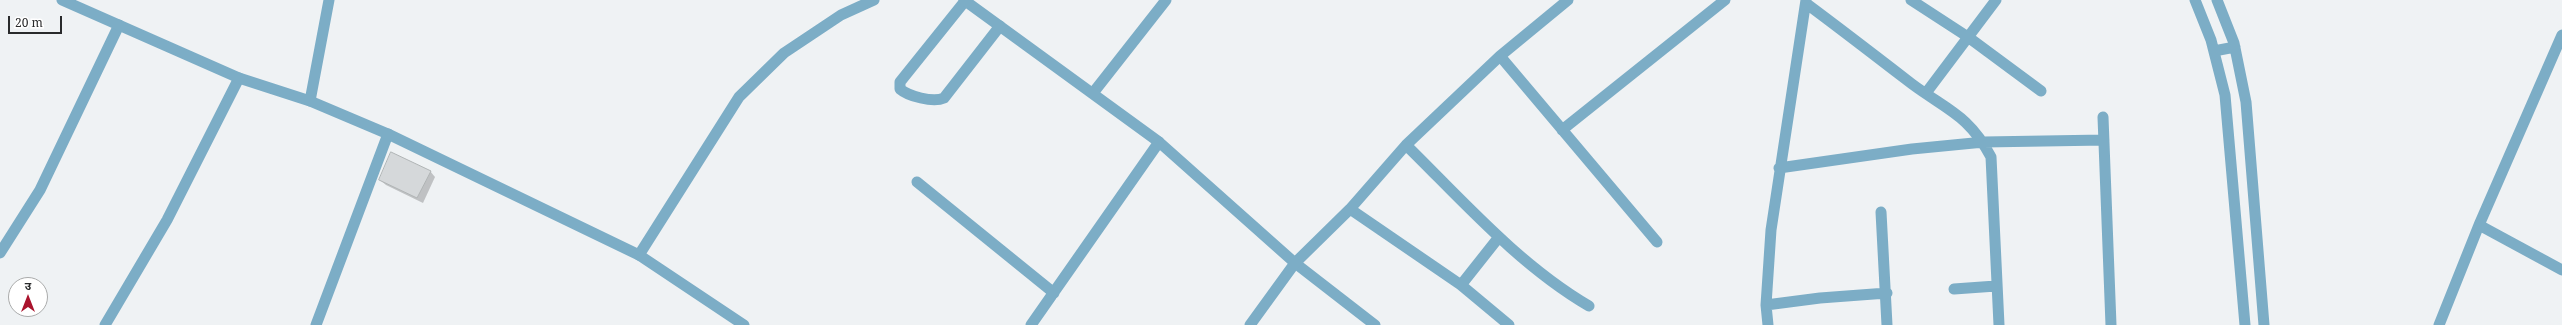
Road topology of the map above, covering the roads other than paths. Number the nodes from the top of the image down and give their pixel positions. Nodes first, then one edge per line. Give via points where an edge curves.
1 (62, 0) edge
2 (329, 0) edge
3 (874, 0) edge
4 (965, 0) edge
5 (1166, 0) edge
6 (1568, 0) edge
7 (1724, 0) edge
8 (1911, 0) edge
9 (1996, 0) edge
10 (2195, 0) edge
11 (2217, 0) edge
12 (1806, 2) edge
13 (119, 25) junction
14 (1000, 26) junction
15 (2562, 35) edge
16 (1968, 37) junction
17 (2235, 47) junction
18 (2214, 51) junction
19 (1500, 56) junction
20 (239, 78) junction
21 (2041, 91) dead end
22 (1093, 93) junction
23 (1926, 93) junction
24 (310, 102) junction
25 (2103, 117) dead end
26 (1562, 130) junction
27 (388, 134) junction
28 (2104, 140) junction
29 (1159, 142) junction
30 (1984, 142) junction
31 (1406, 145) junction
32 (1779, 168) junction
33 (917, 182) dead end
34 (1350, 209) junction
35 (1881, 212) dead end
36 (2479, 225) junction
37 (1499, 237) junction
38 (1657, 242) dead end
39 (0, 253) edge
40 (639, 255) junction
41 (1295, 263) junction
42 (2562, 270) edge
43 (1461, 285) junction
44 (1996, 286) junction
45 (1954, 289) dead end
46 (1054, 294) junction
47 (1887, 294) junction
48 (1766, 305) junction
49 (1589, 306) dead end
50 (105, 325) edge
51 (316, 325) edge
52 (744, 325) edge
53 (1031, 325) edge
54 (1250, 325) edge
55 (1375, 325) edge
56 (1509, 325) edge
57 (1768, 325) edge
58 (1887, 325) edge
59 (1999, 325) edge
60 (2111, 325) edge
61 (2245, 325) edge
62 (2264, 325) edge
63 (2439, 325) edge

1 - 13 street
2 - 24 street
3 - 40 street via 841,15 784,53 739,97
4 - 14 street
4 - 14 street via 900,82 900,89 904,92 928,99 944,98
5 - 22 street
6 - 19 street
7 - 26 street
8 - 16 street
9 - 16 street
10 - 18 street
11 - 17 street
12 - 23 street
12 - 32 street
13 - 20 street
13 - 39 street via 40,190
14 - 22 street
15 - 36 street
16 - 21 street
16 - 23 street
17 - 18 street
17 - 62 street via 2246,102
18 - 61 street via 2225,96
19 - 26 street
19 - 31 street
20 - 24 street
20 - 50 street via 167,220
22 - 29 street
23 - 30 street via 1971,125
24 - 27 street
25 - 28 street
26 - 38 street
27 - 40 street
27 - 51 street
28 - 30 street
28 - 60 street
29 - 41 street
29 - 46 street
30 - 32 street via 1912,149
30 - 44 street via 1991,157
31 - 34 street
31 - 37 street
32 - 48 street via 1771,230
33 - 46 street
34 - 41 street
34 - 43 street
35 - 47 street
36 - 42 street
36 - 63 street
37 - 43 street
37 - 49 street via 1571,296
40 - 52 street
41 - 54 street
41 - 55 street
43 - 56 street
44 - 45 street
44 - 59 street
46 - 53 street
47 - 48 street via 1820,298
47 - 58 street
48 - 57 street

